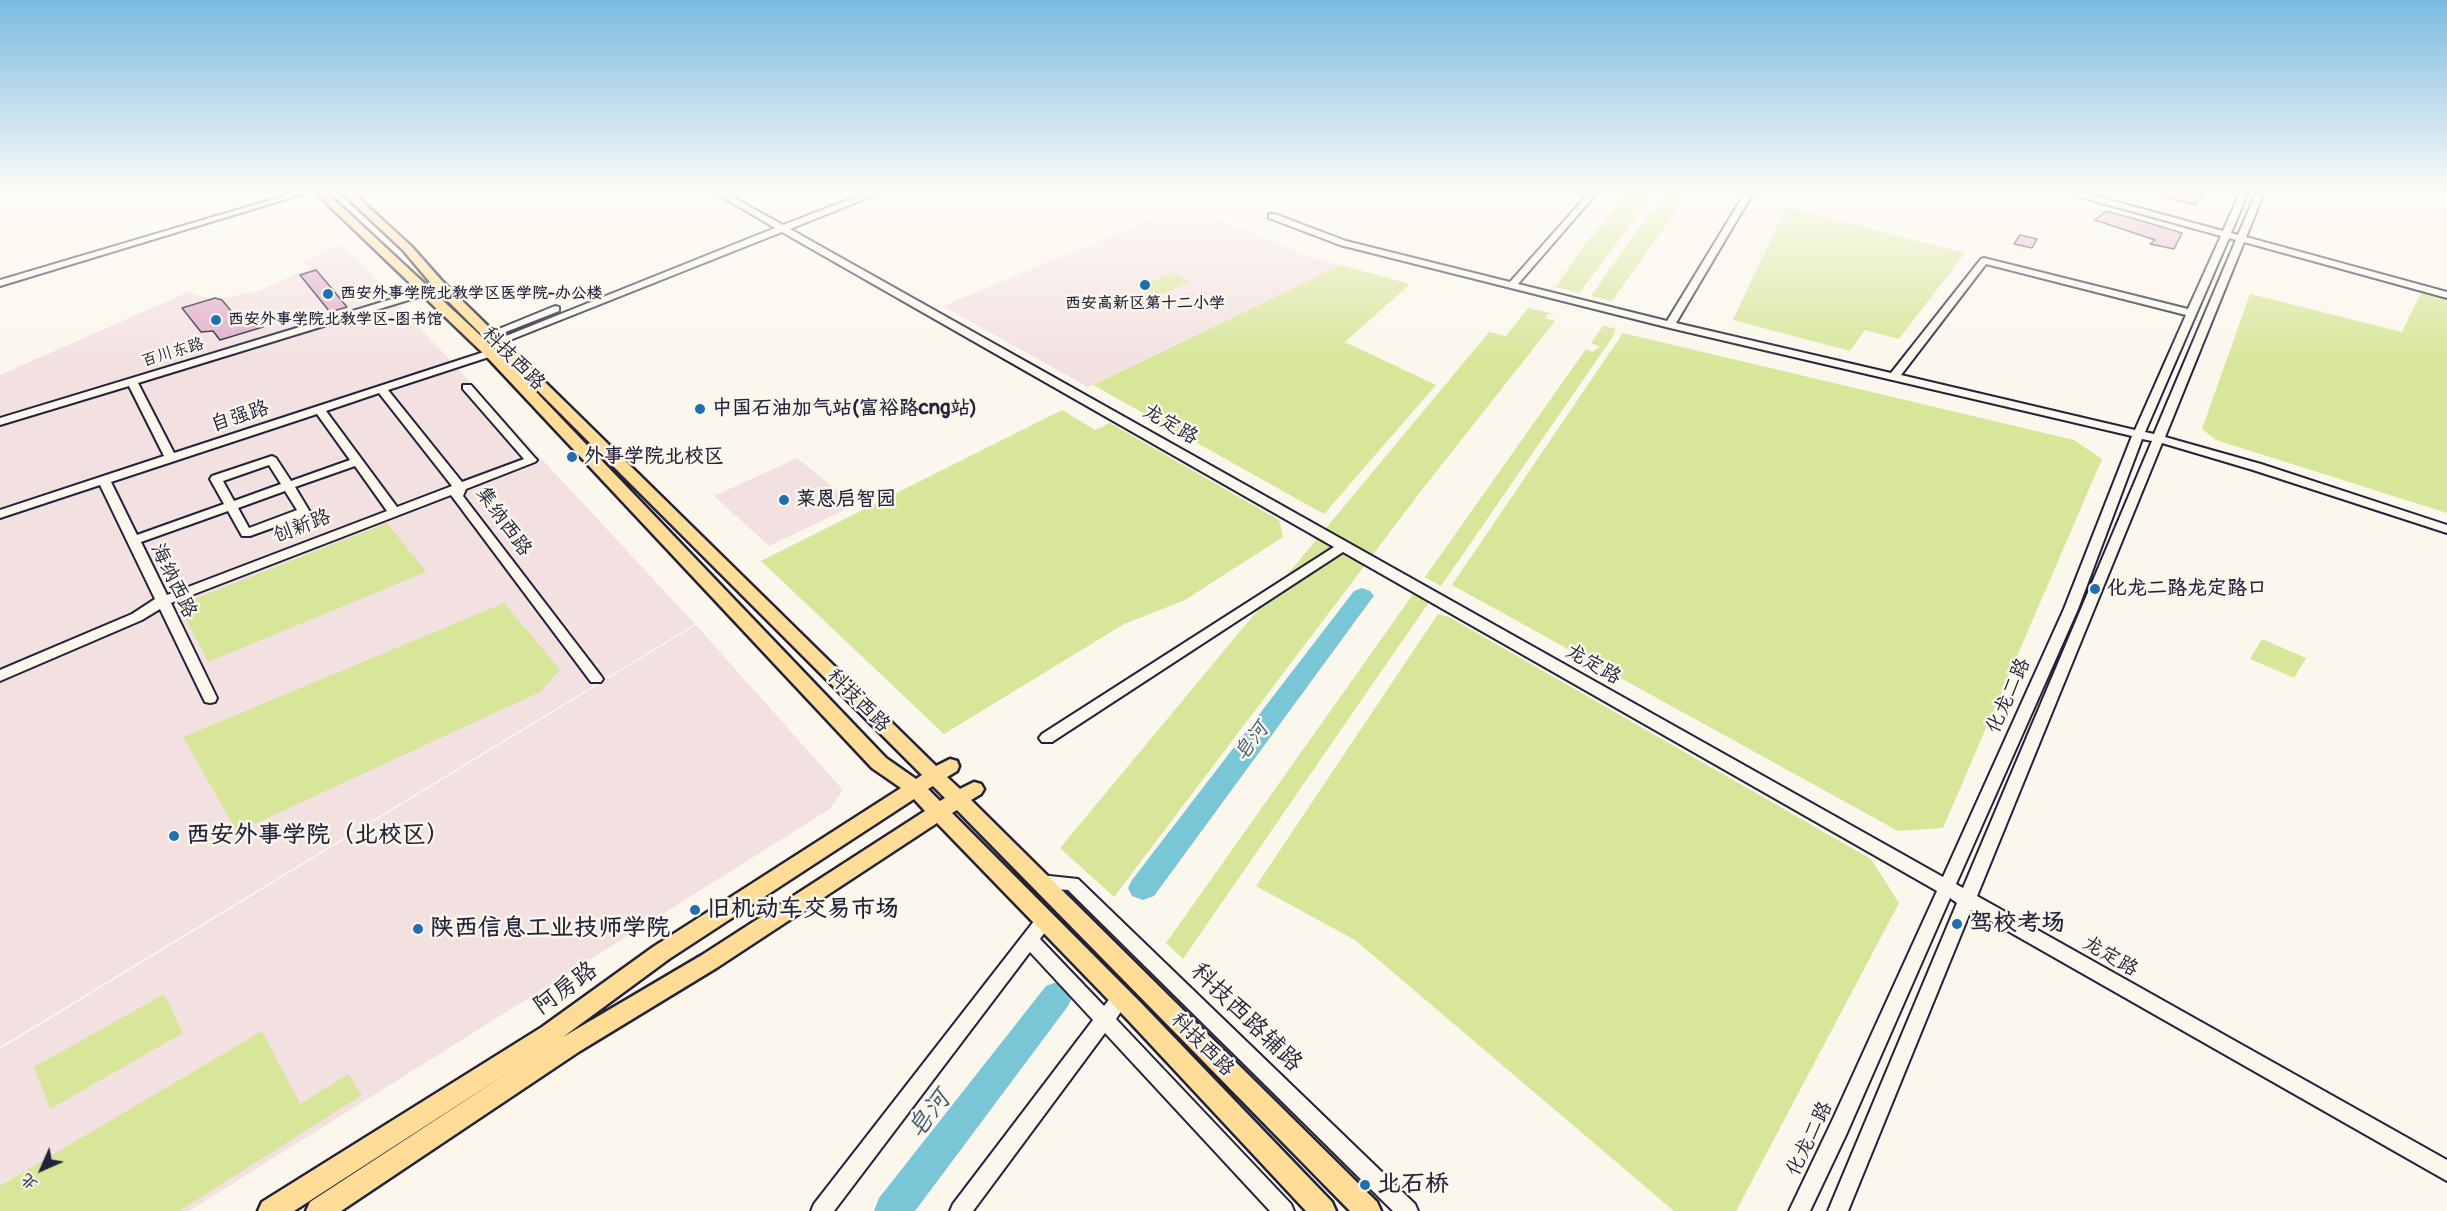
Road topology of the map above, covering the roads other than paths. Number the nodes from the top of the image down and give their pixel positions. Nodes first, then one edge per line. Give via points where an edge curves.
1 (101, 250) edge
2 (108, 250) edge
3 (380, 250) edge
4 (408, 250) edge
5 (721, 250) edge
6 (821, 250) edge
7 (1369, 250) edge
8 (1543, 250) edge
9 (1715, 250) edge
10 (2218, 250) edge
11 (2236, 250) edge
12 (2292, 250) edge
13 (2299, 250) edge
14 (0, 281) edge
15 (1512, 285) junction
16 (2447, 287) edge
17 (425, 292) junction
18 (2447, 295) edge
19 (2190, 313) junction
20 (1670, 325) junction
21 (492, 343) junction
22 (1893, 378) junction
23 (132, 382) junction
24 (467, 387) dead end
25 (381, 389) junction
26 (319, 409) junction
27 (0, 422) edge
28 (2138, 434) junction
29 (2159, 439) junction
30 (171, 458) junction
31 (357, 461) junction
32 (104, 480) junction
33 (288, 486) junction
34 (460, 488) junction
35 (231, 506) junction
36 (395, 513) junction
37 (0, 514) edge
38 (2447, 530) edge
39 (132, 541) junction
40 (1344, 546) junction
41 (161, 602) junction
42 (0, 676) edge
43 (596, 679) dead end
44 (210, 698) dead end
45 (1047, 738) dead end
46 (942, 771) junction
47 (915, 788) junction
48 (966, 794) junction
49 (938, 812) junction
50 (1040, 882) junction
51 (1948, 888) junction
52 (1967, 898) junction
53 (1044, 921) junction
54 (1030, 940) junction
55 (1121, 998) junction
56 (1104, 1020) junction
57 (2447, 1171) edge
58 (271, 1211) edge
59 (319, 1211) edge
60 (821, 1211) edge
61 (960, 1211) edge
62 (1284, 1211) edge
63 (1323, 1211) edge
64 (1368, 1211) edge
65 (1408, 1211) edge
66 (1799, 1211) edge
67 (1838, 1211) edge

1 - 14 street
2 - 14 street
3 - 17 main road, 科技西路
4 - 21 main road, 科技西路
5 - 21 street, 自强路
6 - 40 street, 龙定路
7 - 15 street
8 - 15 street
9 - 20 street
10 - 19 street, 化龙二路
11 - 29 street, 化龙二路
12 - 18 street
13 - 16 street
15 - 20 street
17 - 21 main road, 科技西路
17 - 23 street, 百川东路
19 - 22 street via 1984,261
19 - 28 street, 化龙二路
20 - 22 street
21 - 25 street, 自强路
21 - 46 main road, 科技西路
21 - 47 main road, 科技西路 via 879,763
22 - 28 street
23 - 27 street, 百川东路
23 - 30 street
24 - 34 street, 创新路 via 531,460
25 - 26 street, 自强路
25 - 34 street, 集纳西路
26 - 30 street, 自强路
26 - 31 street
28 - 29 street
28 - 51 street, 化龙二路 via 2071,609
29 - 38 street
29 - 52 street, 化龙二路
30 - 32 street, 自强路
31 - 33 street
31 - 36 street
32 - 37 street, 自强路
32 - 39 street, 海纳西路
33 - 35 street
33 - 35 street via 272,460 216,479
33 - 35 street via 304,512 246,532
34 - 36 street, 创新路
34 - 43 street, 集纳西路 via 458,496
35 - 39 street
36 - 41 street, 创新路
39 - 41 street, 海纳西路
40 - 45 street
40 - 51 street, 龙定路
41 - 42 street, 创新路 via 137,617
41 - 44 street, 海纳西路
46 - 47 main road, 阿房路
46 - 48 main road, 科技西路
47 - 49 main road, 科技西路
47 - 58 main road, 阿房路 via 661,953 550,1034
48 - 49 main road
48 - 50 main road, 科技西路
49 - 53 main road, 科技西路
49 - 59 main road via 572,1044
50 - 64 main road, 科技西路
50 - 65 street, 科技西路辅路 via 1072,884
51 - 52 street, 龙定路
51 - 66 street, 化龙二路
52 - 57 street, 龙定路
52 - 67 street, 化龙二路
53 - 54 street
53 - 55 main road, 科技西路
54 - 56 street
54 - 60 street
55 - 56 street
55 - 63 main road, 科技西路
56 - 61 street
56 - 62 street

